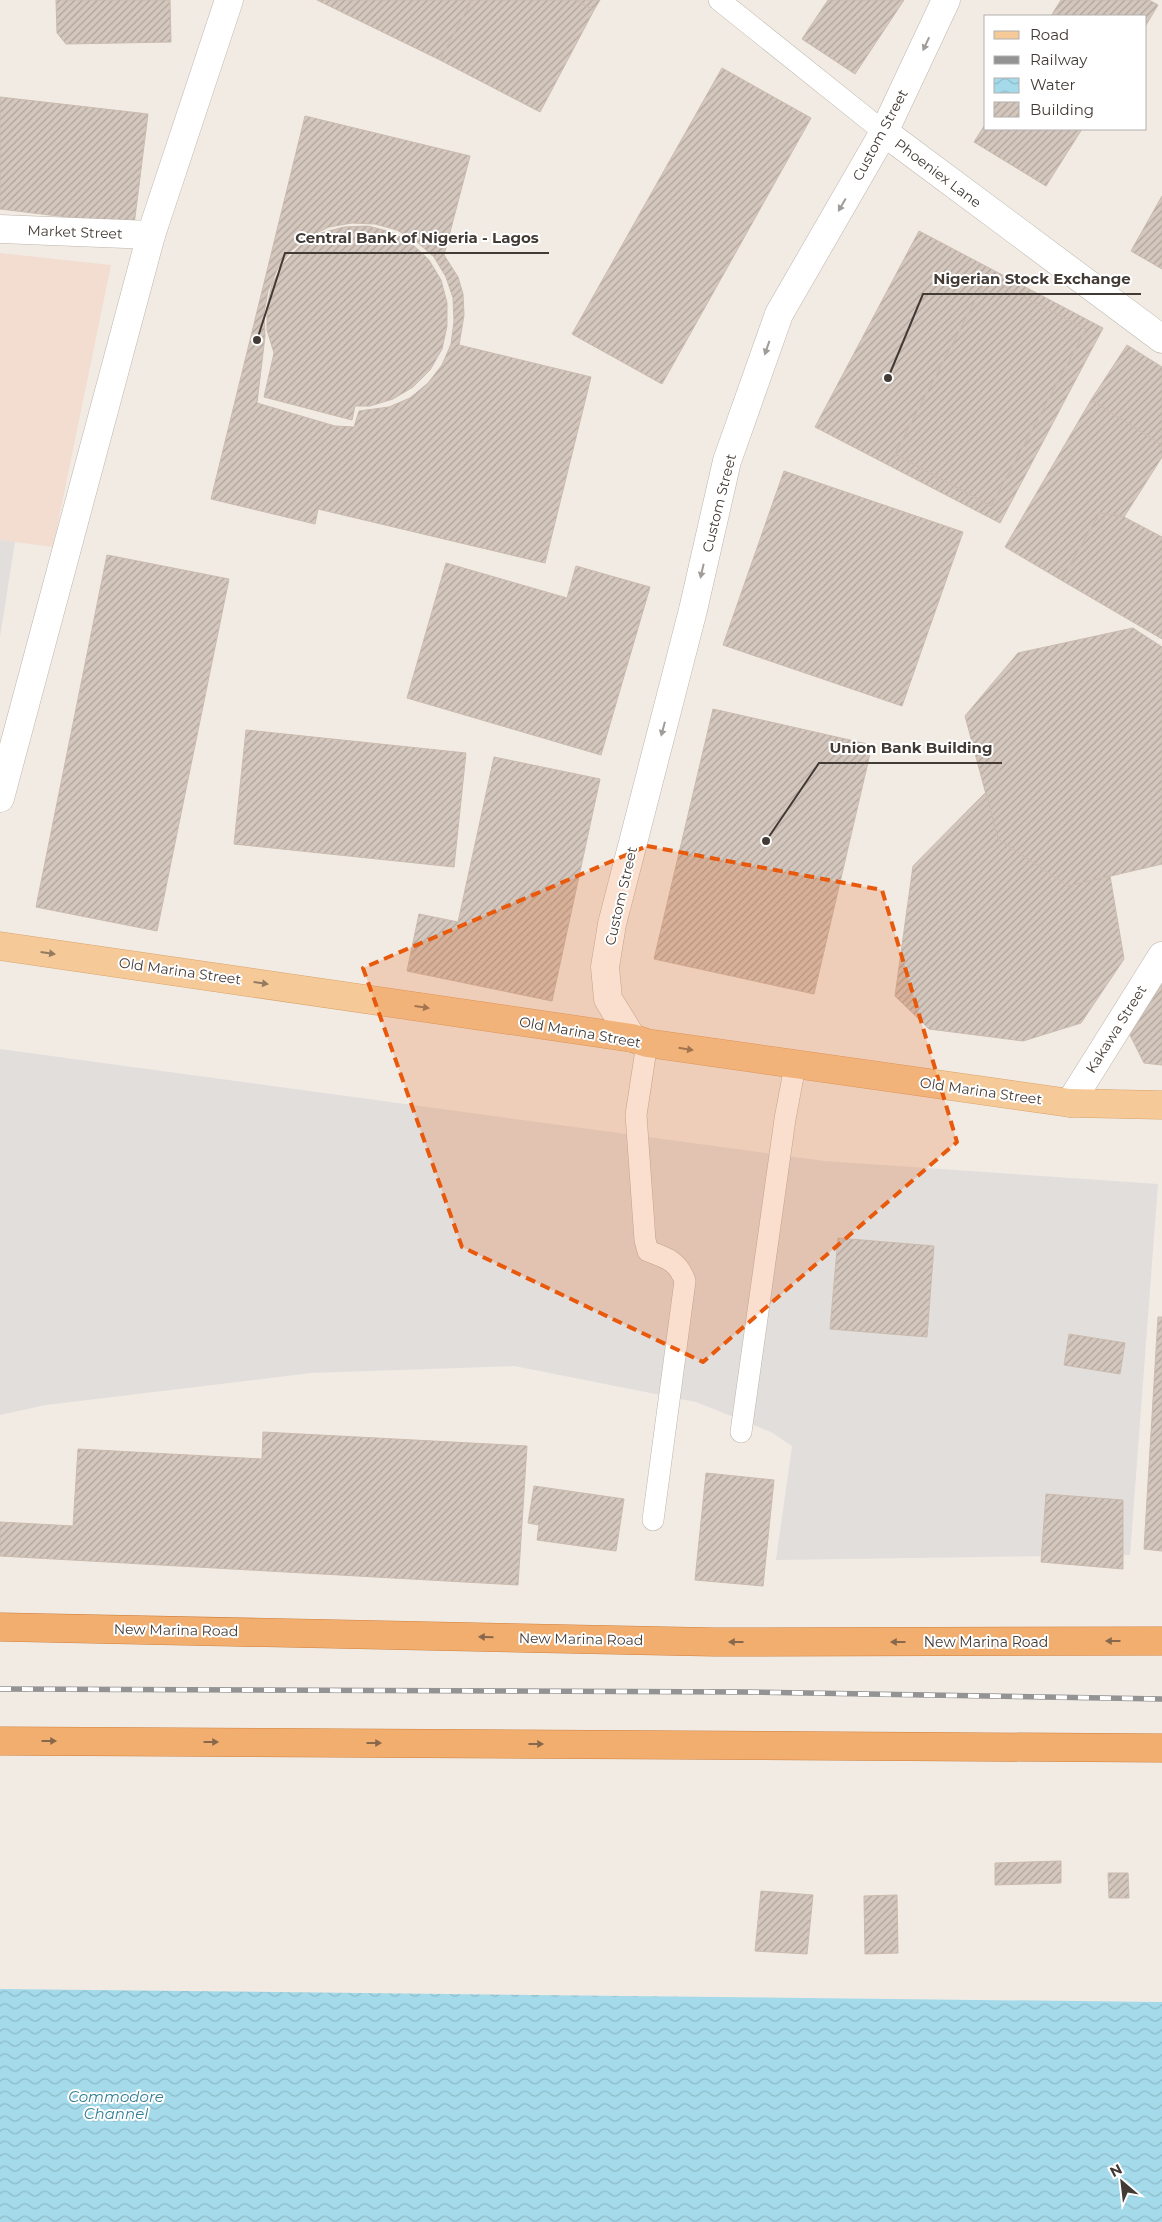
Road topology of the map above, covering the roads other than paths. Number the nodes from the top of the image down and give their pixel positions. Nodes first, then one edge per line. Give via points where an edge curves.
1 (229, 0) edge
2 (719, 0) edge
3 (946, 0) edge
4 (884, 132) junction
5 (0, 229) edge
6 (150, 235) junction
7 (1162, 339) edge
8 (0, 798) edge
9 (0, 946) edge
10 (1162, 956) edge
11 (640, 1041) junction
12 (795, 1066) junction
13 (1070, 1103) junction
14 (1162, 1105) edge
15 (741, 1432) dead end
16 (653, 1520) dead end
17 (0, 1627) edge
18 (1162, 1642) edge
19 (0, 1741) edge
20 (1162, 1748) edge

1 - 6 street
2 - 4 lane, Phoeniex Lane
3 -> 4 street, Custom Street
4 - 7 street, Phoeniex Lane
4 -> 11 street, Custom Street via 779,314 727,462 693,610 612,924 606,967 608,999
5 - 6 street, Market Street
6 - 8 street
9 -> 11 main road, Old Marina Street
10 - 13 street, Kakawa Street
11 -> 12 main road, Old Marina Street
11 - 16 lane via 636,1115 645,1240 648,1251 681,1268 685,1281
12 - 13 main road, Old Marina Street
12 - 15 lane
13 - 14 main road, Old Marina Street
18 -> 17 highway, New Marina Road via 714,1642
19 -> 20 highway

